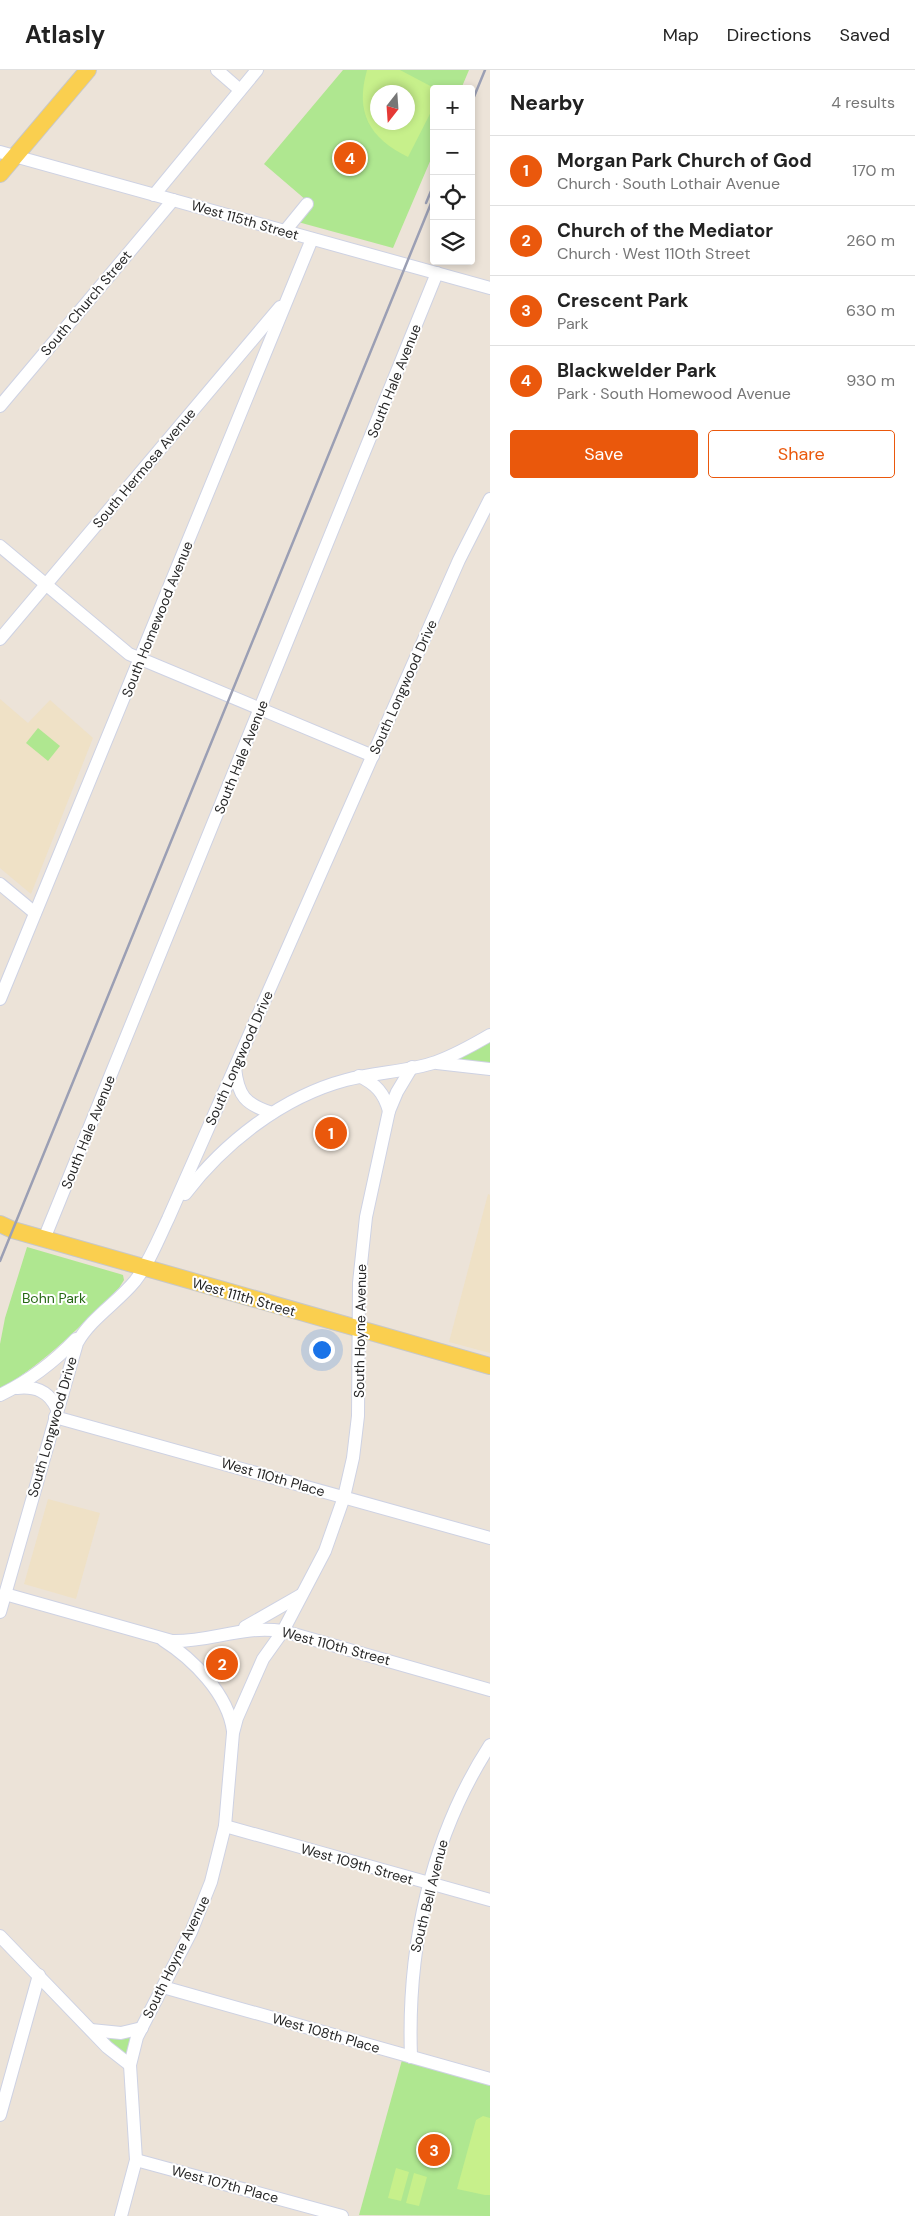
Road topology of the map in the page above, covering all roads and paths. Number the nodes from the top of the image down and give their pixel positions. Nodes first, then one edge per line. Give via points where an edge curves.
1 (88, 70) edge
2 (217, 70) edge
3 (257, 70) edge
4 (240, 90) junction
5 (8, 154) edge
6 (0, 174) edge
7 (154, 195) junction
8 (173, 200) junction
9 (307, 204) dead end
10 (285, 231) junction
11 (312, 239) junction
12 (437, 274) junction
13 (490, 288) edge
14 (288, 298) junction
15 (0, 406) edge
16 (490, 499) edge
17 (0, 546) edge
18 (46, 585) junction
19 (0, 639) edge
20 (141, 660) junction
21 (261, 710) junction
22 (373, 756) junction
23 (0, 884) edge
24 (35, 913) junction
25 (0, 999) edge
26 (490, 1035) edge
27 (435, 1062) junction
28 (412, 1067) junction
29 (235, 1068) junction
30 (490, 1069) edge
31 (359, 1076) junction
32 (389, 1111) junction
33 (272, 1113) junction
34 (168, 1219) junction
35 (0, 1224) edge
36 (44, 1239) junction
37 (144, 1268) junction
38 (360, 1329) junction
39 (83, 1332) junction
40 (490, 1366) edge
41 (14, 1388) junction
42 (0, 1395) edge
43 (56, 1413) junction
44 (344, 1497) junction
45 (490, 1538) edge
46 (5, 1594) junction
47 (302, 1594) junction
48 (0, 1612) edge
49 (236, 1631) junction
50 (283, 1631) junction
51 (163, 1640) junction
52 (490, 1690) edge
53 (233, 1733) junction
54 (490, 1745) edge
55 (225, 1826) junction
56 (429, 1884) junction
57 (490, 1900) edge
58 (0, 1936) edge
59 (39, 1975) junction
60 (163, 1987) junction
61 (142, 2028) junction
62 (91, 2030) junction
63 (411, 2057) junction
64 (130, 2065) junction
65 (490, 2079) edge
66 (0, 2115) edge
67 (136, 2160) junction
68 (121, 2216) edge
69 (342, 2216) edge

1 - 5 main road
2 - 4 street
3 - 4 street
4 - 7 street
5 - 6 main road
5 - 7 street, West 115th Street
7 - 8 street, West 115th Street
8 - 10 street, West 115th Street
8 - 15 street, South Church Street
9 - 10 street
10 - 11 street, West 115th Street
11 - 12 street, West 115th Street
11 - 14 street, South Homewood Avenue
12 - 13 street, West 115th Street
12 - 21 street, South Hale Avenue
14 - 18 street, South Hermosa Avenue
14 - 20 street, South Homewood Avenue
16 - 22 street, South Longwood Drive via 459,560
17 - 18 street
18 - 19 street, South Hermosa Avenue
18 - 20 street via 129,654
20 - 21 street
20 - 24 street, South Homewood Avenue
21 - 22 street
21 - 36 street, South Hale Avenue
22 - 29 street, South Longwood Drive
23 - 24 street
24 - 25 street, South Homewood Avenue
26 - 27 street
27 - 28 street
27 - 30 street
28 - 31 street
28 - 32 street, South Hoyne Avenue
29 - 33 street via 237,1085 248,1103
29 - 34 street, South Longwood Drive
31 - 32 street via 380,1091
31 - 33 street via 318,1090
32 - 38 street, South Hoyne Avenue via 366,1216 359,1282
33 - 34 street via 218,1156 196,1179
34 - 37 street, South Longwood Drive
35 - 36 main road, West 111th Street
36 - 37 main road, West 111th Street
37 - 38 main road, West 111th Street
37 - 39 street, South Longwood Drive
38 - 40 main road, West 111th Street
38 - 44 street, South Hoyne Avenue via 357,1433
39 - 41 street via 62,1354
39 - 43 street, South Longwood Drive via 72,1356
41 - 42 street
41 - 43 street via 30,1386 40,1389 54,1402
43 - 44 street, West 110th Place
43 - 46 street, South Longwood Drive
44 - 45 street, West 110th Place
44 - 47 street, South Hoyne Avenue via 325,1551
46 - 48 street, South Longwood Drive
46 - 51 street, West 110th Street
47 - 49 street
47 - 50 street, South Hoyne Avenue
49 - 50 street, West 110th Street via 266,1628
49 - 51 street, West 110th Street via 183,1642
50 - 52 street, West 110th Street
50 - 53 street, South Hoyne Avenue via 259,1667
51 - 53 street via 182,1654 215,1689 228,1712
53 - 55 street, South Hoyne Avenue
54 - 56 street, South Bell Avenue via 462,1792 444,1833
55 - 56 street, West 109th Street
55 - 60 street, South Hoyne Avenue via 211,1882 191,1932
56 - 57 street, West 109th Street
56 - 63 street, South Bell Avenue via 410,1994
58 - 59 street
59 - 62 street
59 - 66 street
60 - 61 street, South Hoyne Avenue
60 - 63 street, West 108th Place
61 - 62 street via 121,2033
61 - 64 street, South Hoyne Avenue
62 - 64 street
63 - 65 street, West 108th Place
64 - 67 street, South Hoyne Avenue
67 - 68 street, South Hoyne Avenue
67 - 69 street, West 107th Place

